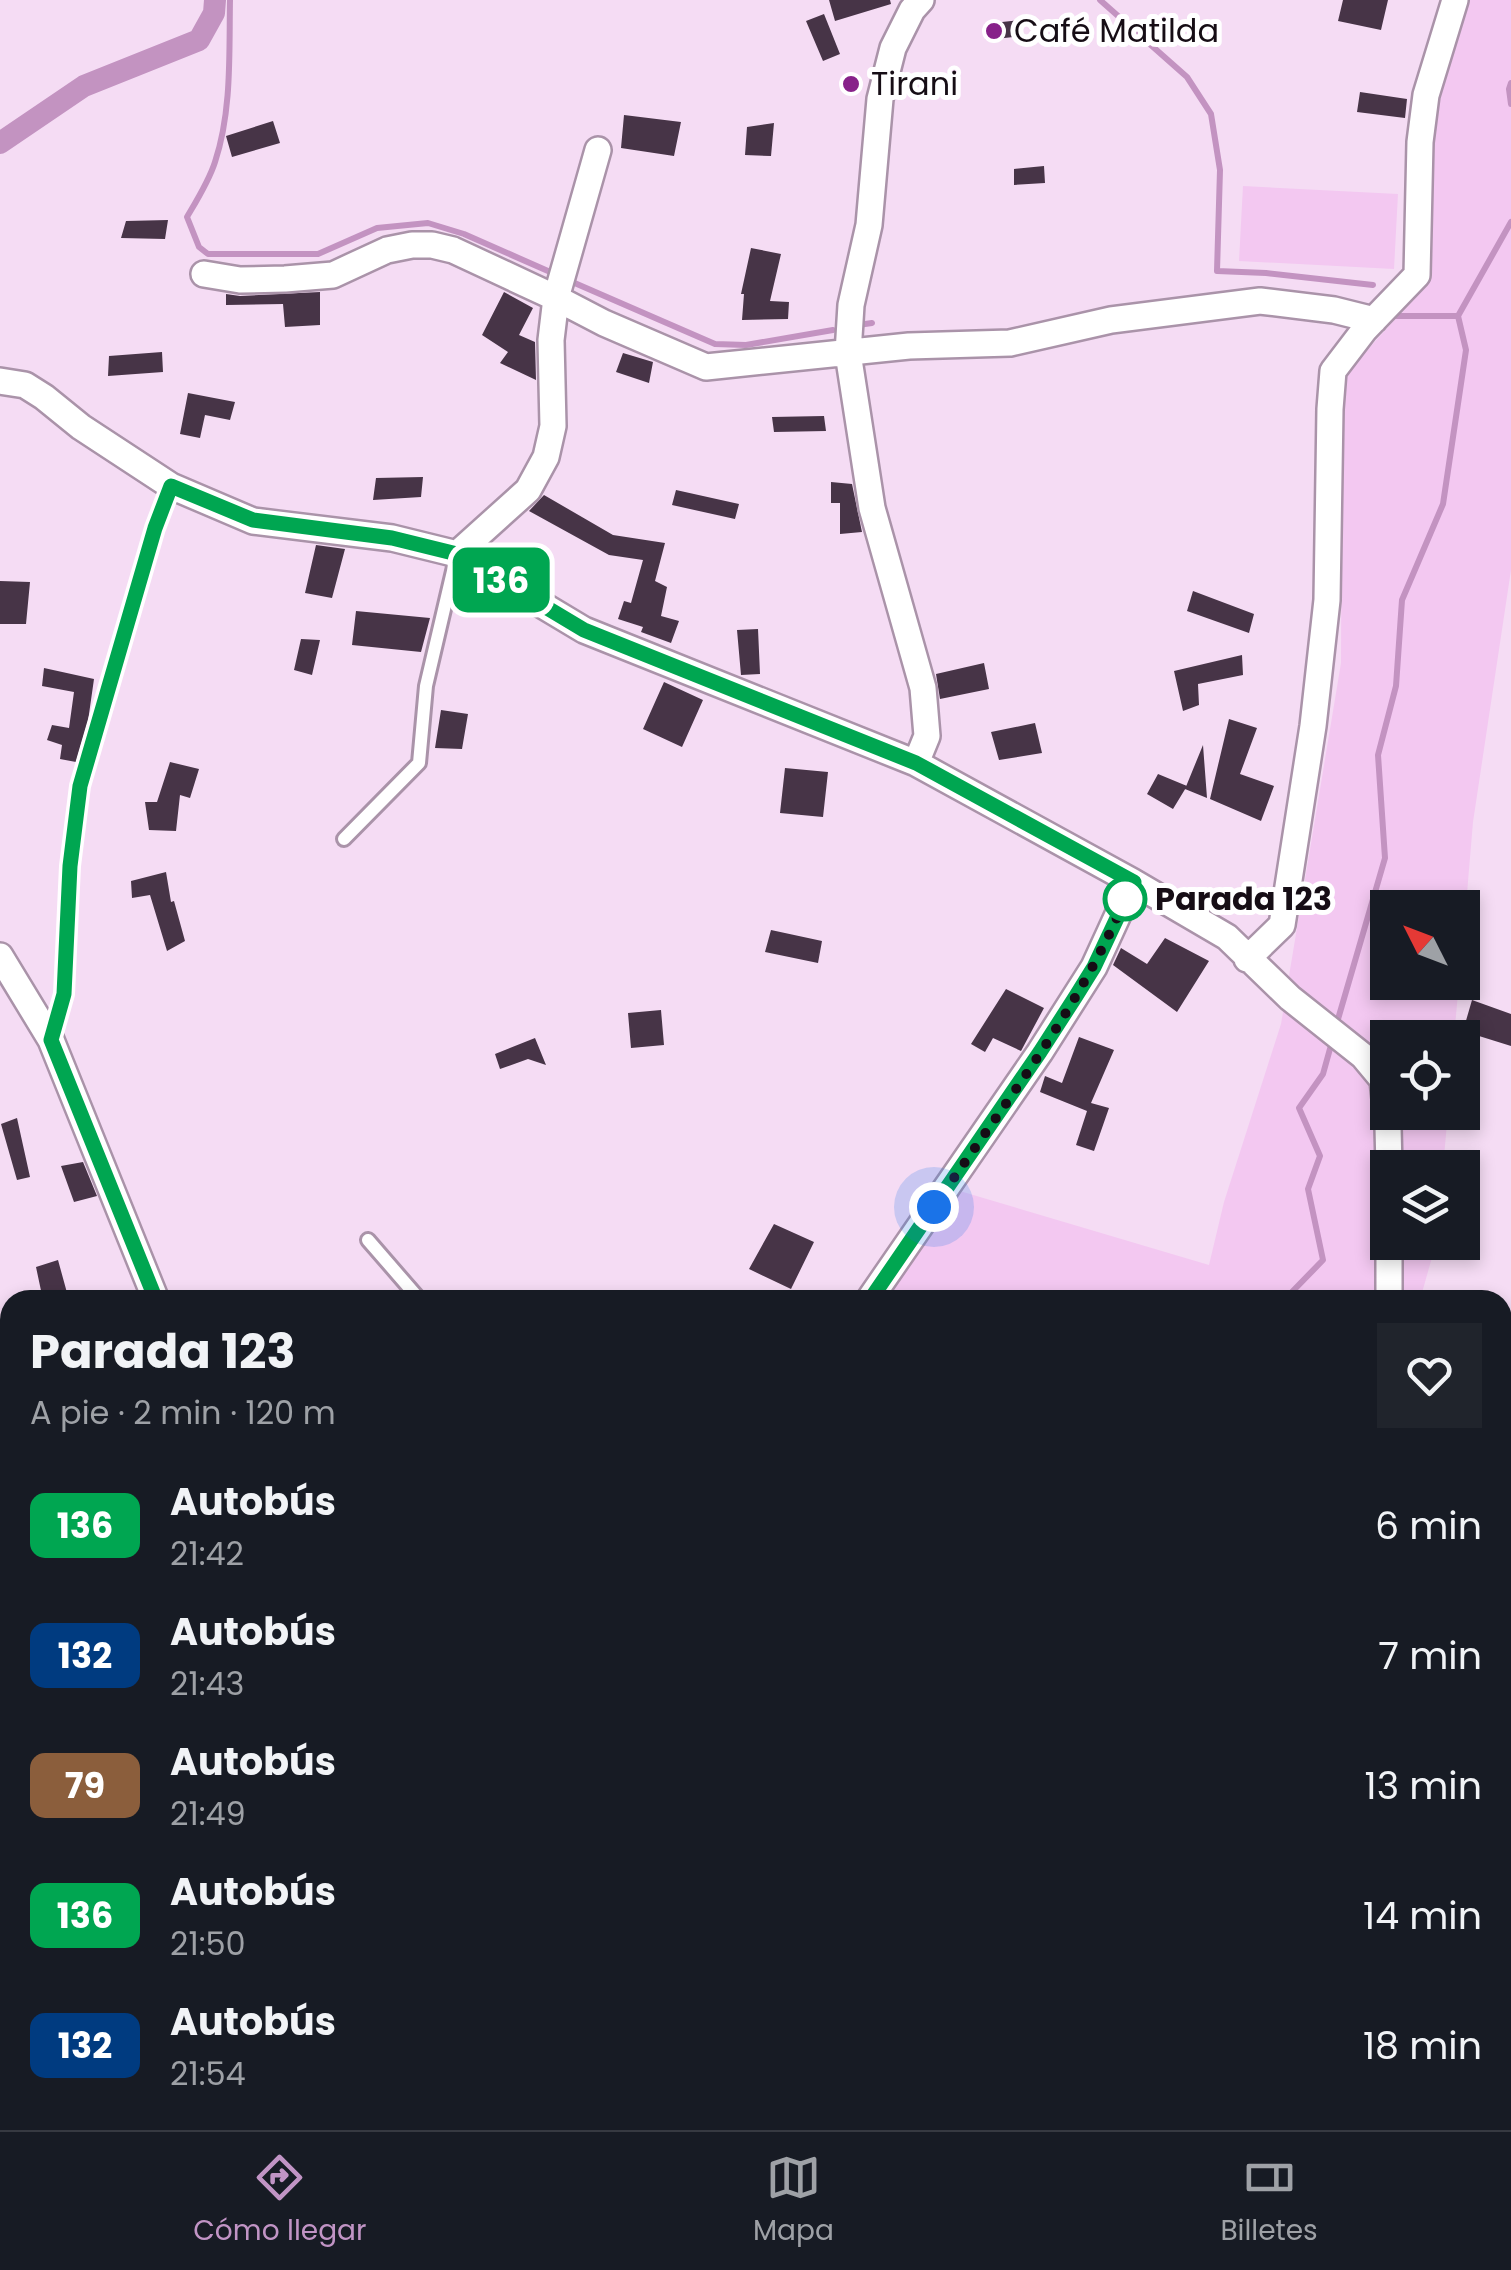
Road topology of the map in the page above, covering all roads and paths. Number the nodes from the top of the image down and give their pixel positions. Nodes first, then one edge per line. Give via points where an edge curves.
1 (921, 0) edge
2 (1455, 0) edge
3 (598, 150) dead end
4 (204, 274) dead end
5 (556, 298) junction
6 (1374, 320) junction
7 (848, 353) junction
8 (0, 381) edge
9 (171, 486) junction
10 (457, 554) junction
11 (916, 763) junction
12 (344, 839) dead end
13 (1134, 882) junction
14 (0, 956) edge
15 (1247, 958) junction
16 (51, 1040) junction
17 (1388, 1150) edge
18 (368, 1240) dead end
19 (1390, 1260) edge
20 (152, 1290) edge
21 (411, 1290) edge
22 (877, 1290) edge
23 (1389, 1290) edge

1 - 7 street via 893,48 880,99
2 - 6 street via 1426,95 1416,275
3 - 5 street
4 - 5 street via 240,280 333,275 387,250 432,245
5 - 7 street via 706,366
5 - 10 street via 553,426 546,456 528,490
6 - 7 street via 1260,301 1110,320 1010,343
6 - 15 street via 1333,371 1326,600 1313,726 1282,924
7 - 11 street via 872,508 923,688 927,736
8 - 9 street via 25,385
9 - 10 street via 253,520 392,538
9 - 16 lane via 80,786 64,994
10 - 11 street via 584,630
10 - 12 lane via 426,686 419,763
11 - 13 street
13 - 15 street via 1227,936
13 - 22 street via 1094,967
14 - 16 street
15 - 17 street via 1383,1080
16 - 20 street
18 - 21 lane
19 - 23 street

